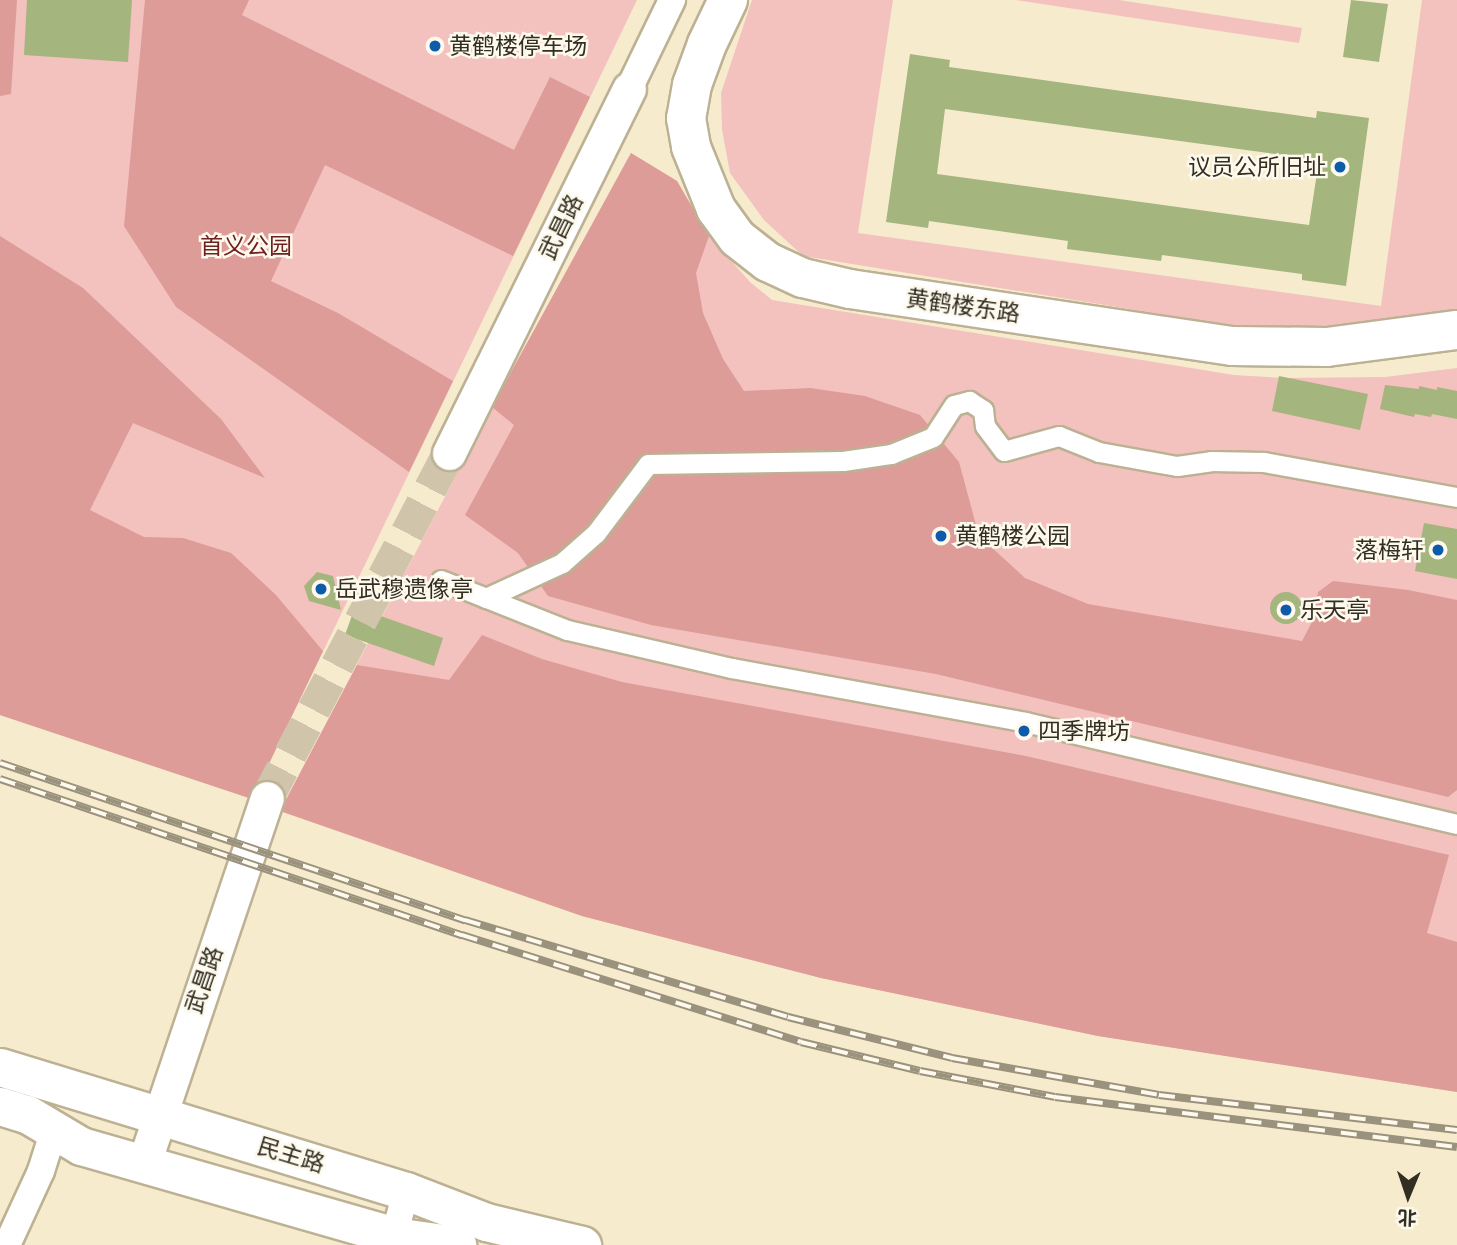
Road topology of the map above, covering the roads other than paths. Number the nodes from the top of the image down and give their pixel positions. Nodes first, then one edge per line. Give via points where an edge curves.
1 (672, 0) edge
2 (728, 0) edge
3 (629, 89) joint
4 (1457, 330) edge
5 (449, 453) tunnel mouth
6 (1457, 497) edge
7 (441, 580) dead end
8 (486, 598) junction
9 (267, 798) tunnel mouth
10 (1457, 824) edge
11 (0, 1067) edge
12 (0, 1106) edge
13 (158, 1114) junction
14 (54, 1130) junction
15 (144, 1163) junction
16 (406, 1191) junction
17 (393, 1240) edge
18 (7, 1245) edge
19 (457, 1245) edge
20 (582, 1245) edge

1 - 3 street, 武昌路
2 - 4 main road, 黄鹤楼东路 via 692,86 687,118 691,147 716,209 737,238 768,262 803,278 850,289 1232,346 1327,347
3 - 5 street, 武昌路
6 - 8 street via 1264,462 1177,466 1099,452 1059,436 1004,451 985,426 983,410 969,401 954,405 933,436 891,454 843,461 648,464 596,533 562,563
7 - 8 street
8 - 10 street via 580,632 732,668 1025,722
9 - 13 street, 武昌路
11 - 13 main road, 民主路
12 - 14 main road via 27,1114
13 - 15 street, 武昌路
13 - 16 main road, 民主路
14 - 15 main road via 81,1146
14 - 18 street
15 - 17 main road
16 - 17 street
16 - 20 main road, 民主路 via 486,1222
17 - 19 main road

